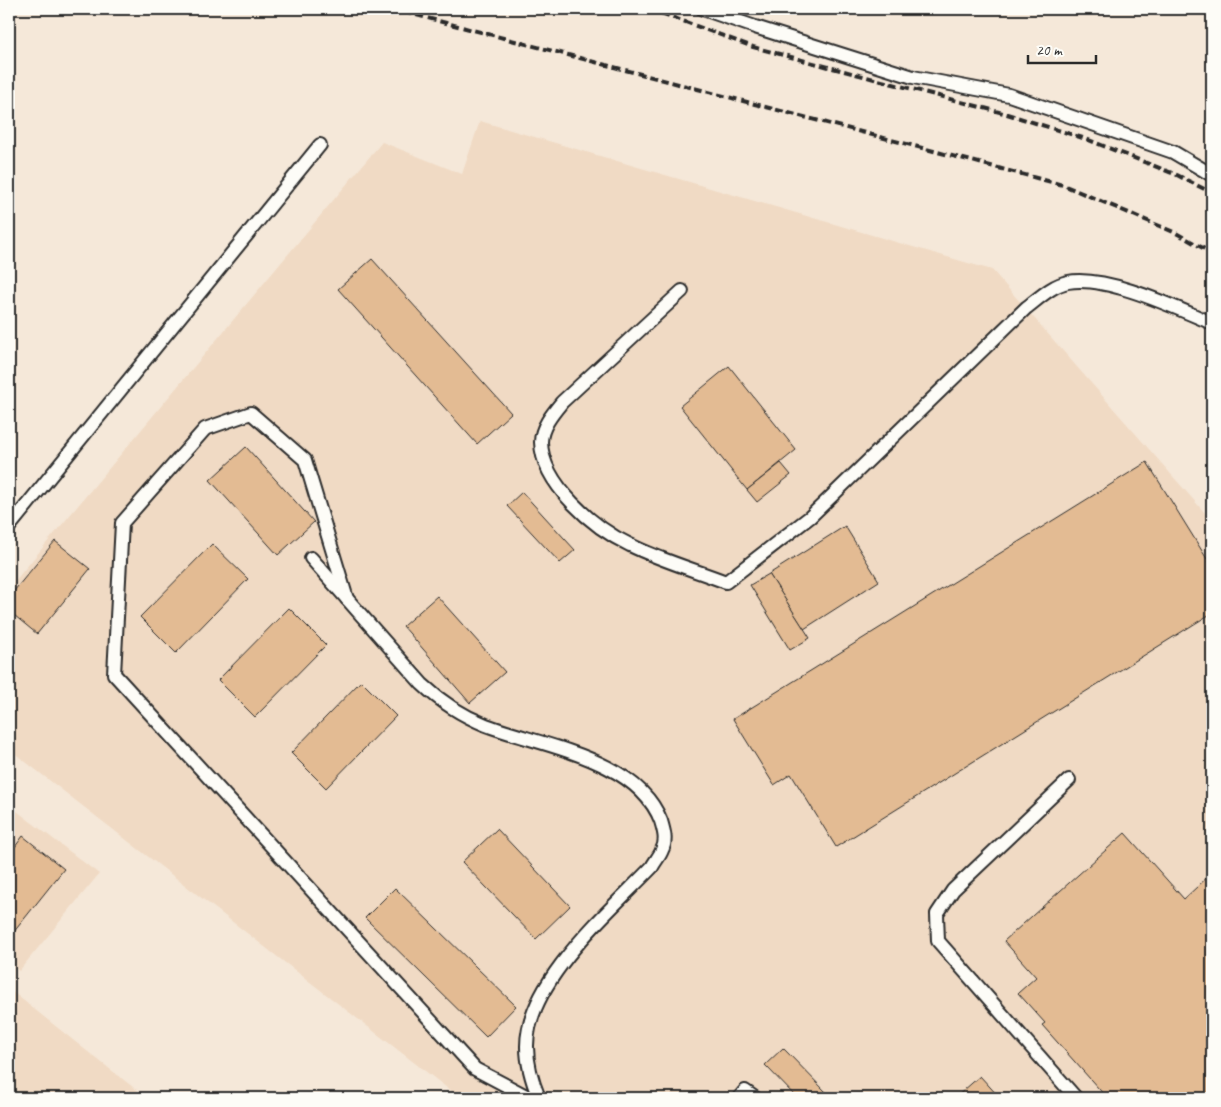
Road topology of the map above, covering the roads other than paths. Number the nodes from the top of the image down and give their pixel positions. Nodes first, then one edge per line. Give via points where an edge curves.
1 (703, 9) edge
2 (320, 145) dead end
3 (1212, 175) edge
4 (682, 291) dead end
5 (1212, 323) edge
6 (9, 527) edge
7 (310, 558) dead end
8 (347, 599) junction
9 (1069, 780) dead end
10 (530, 1098) edge
11 (539, 1098) edge
12 (739, 1098) edge
13 (755, 1098) edge
14 (1076, 1098) edge

1 - 3 lane via 913,76 1009,95 1173,152
2 - 6 lane
4 - 5 lane via 562,402 548,420 541,440 544,461 551,478 574,504 629,545 726,582 810,517 1019,315 1049,290 1068,282 1094,282 1142,295
7 - 8 lane
8 - 10 lane via 305,460 251,413 205,429 122,523 114,674 475,1069
8 - 11 lane via 440,701 487,726 587,758 621,776 656,809 665,833 663,849 652,866 560,965 531,1018 526,1046 529,1074
9 - 14 lane via 953,890 937,914 938,941
12 - 13 lane via 744,1091

